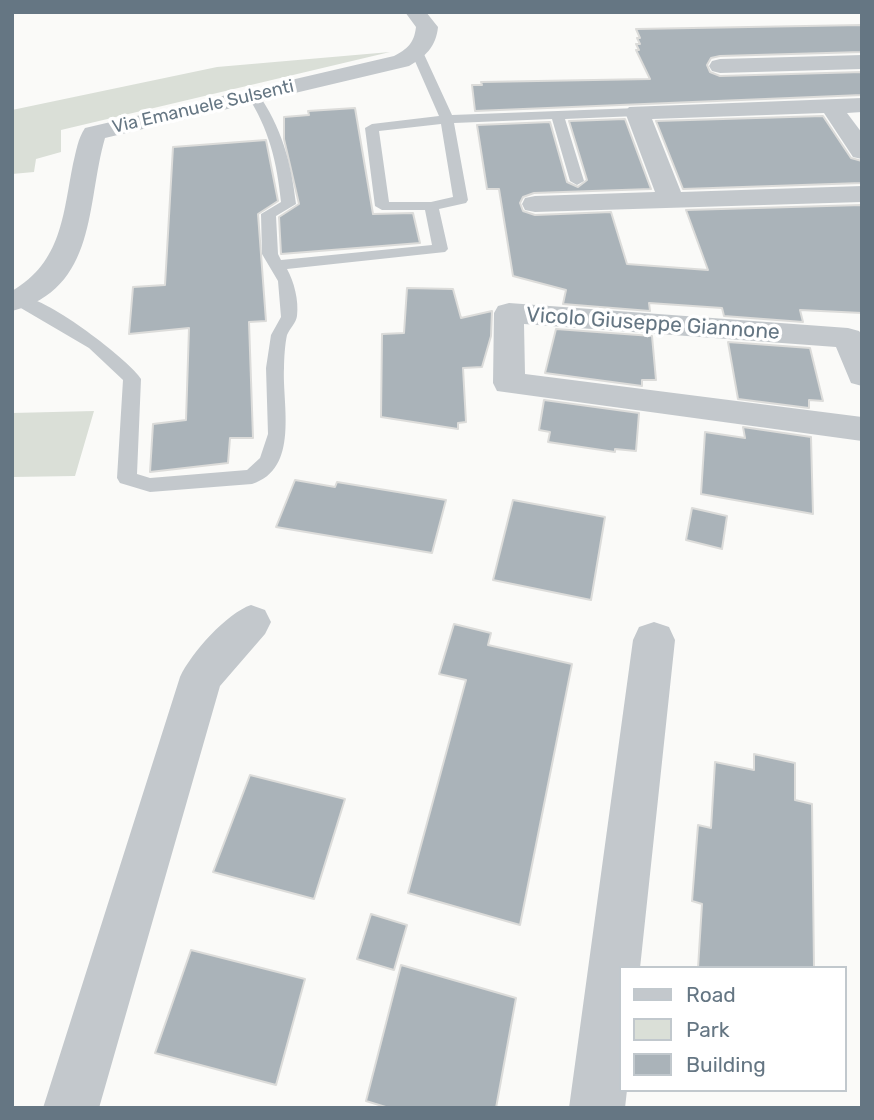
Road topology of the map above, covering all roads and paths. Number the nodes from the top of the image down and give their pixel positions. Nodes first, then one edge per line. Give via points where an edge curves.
1 (415, 12) edge
2 (417, 52) junction
3 (862, 62) edge
4 (720, 66) dead end
5 (253, 95) junction
6 (862, 105) edge
7 (831, 106) junction
8 (637, 112) junction
9 (557, 115) junction
10 (447, 119) junction
11 (862, 152) edge
12 (577, 181) dead end
13 (862, 194) edge
14 (671, 200) junction
15 (535, 204) dead end
16 (431, 206) junction
17 (277, 265) junction
18 (16, 301) edge
19 (862, 375) edge
20 (862, 429) edge
21 (251, 622) dead end
22 (654, 640) dead end
23 (71, 1108) edge
24 (597, 1108) edge

1 - 2 street via 428,27 427,40
2 - 5 street, Via Emanuele Sulsenti via 401,61
2 - 10 lane
3 - 4 street
5 - 17 lane via 271,122 284,155 289,204 268,214 270,254
5 - 18 street, Via Emanuele Sulsenti via 94,133 87,151 77,231 63,261 43,284
6 - 7 street
7 - 8 street
7 - 11 street
8 - 9 lane
8 - 14 street
9 - 10 lane
9 - 12 lane
10 - 16 lane via 461,200
10 - 16 lane via 372,128 382,206
13 - 14 street
14 - 15 street
16 - 17 lane via 440,250
17 - 18 lane via 286,281 289,317 279,335 275,368 277,435 269,461 252,477 150,485 127,478 132,379 104,351
19 - 20 street, Vicolo Giuseppe Giannone via 848,338 509,313 509,383
21 - 23 street via 201,677
22 - 24 street

